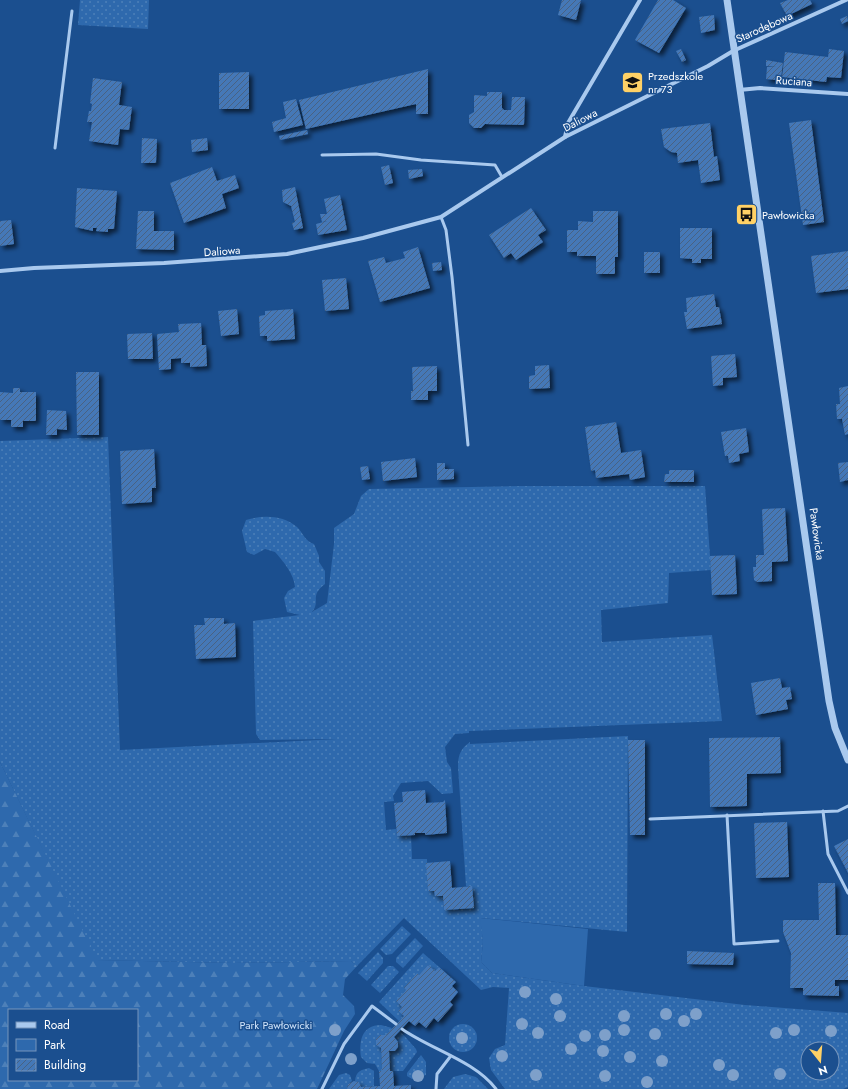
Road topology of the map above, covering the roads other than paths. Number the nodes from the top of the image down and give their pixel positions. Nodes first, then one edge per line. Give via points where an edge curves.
1 (640, 0) edge
2 (727, 0) edge
3 (846, 0) edge
4 (72, 11) dead end
5 (733, 51) junction
6 (739, 90) junction
7 (848, 94) edge
8 (565, 137) junction
9 (55, 148) dead end
10 (322, 155) dead end
11 (502, 177) junction
12 (441, 217) junction
13 (0, 271) edge
14 (468, 445) dead end
15 (848, 760) edge
16 (848, 806) edge
17 (823, 811) junction
18 (727, 815) junction
19 (650, 819) dead end
20 (848, 893) edge
21 (778, 941) dead end
22 (396, 1024) dead end
23 (402, 1029) dead end
24 (450, 1057) junction
25 (322, 1089) edge
26 (436, 1089) edge
27 (496, 1089) edge

1 - 8 street via 568,123
2 - 5 street, Pawłowicka
3 - 5 street, Starodębowa
4 - 9 lane
5 - 6 street, Pawłowicka
5 - 8 street, Daliowa
6 - 7 street, Ruciana via 760,88
6 - 15 street, Pawłowicka via 830,701 835,728
8 - 11 street, Daliowa
10 - 11 lane via 376,154 495,165
11 - 12 street, Daliowa
12 - 13 street, Daliowa via 363,238 287,254 203,261
12 - 14 lane via 446,230 451,269
16 - 17 lane via 838,811
17 - 18 lane
17 - 20 lane via 828,854
18 - 19 lane
18 - 21 lane via 734,944
22 - 25 lane via 372,1006 344,1044
23 - 24 lane
24 - 26 lane via 437,1074
24 - 27 lane via 485,1078

